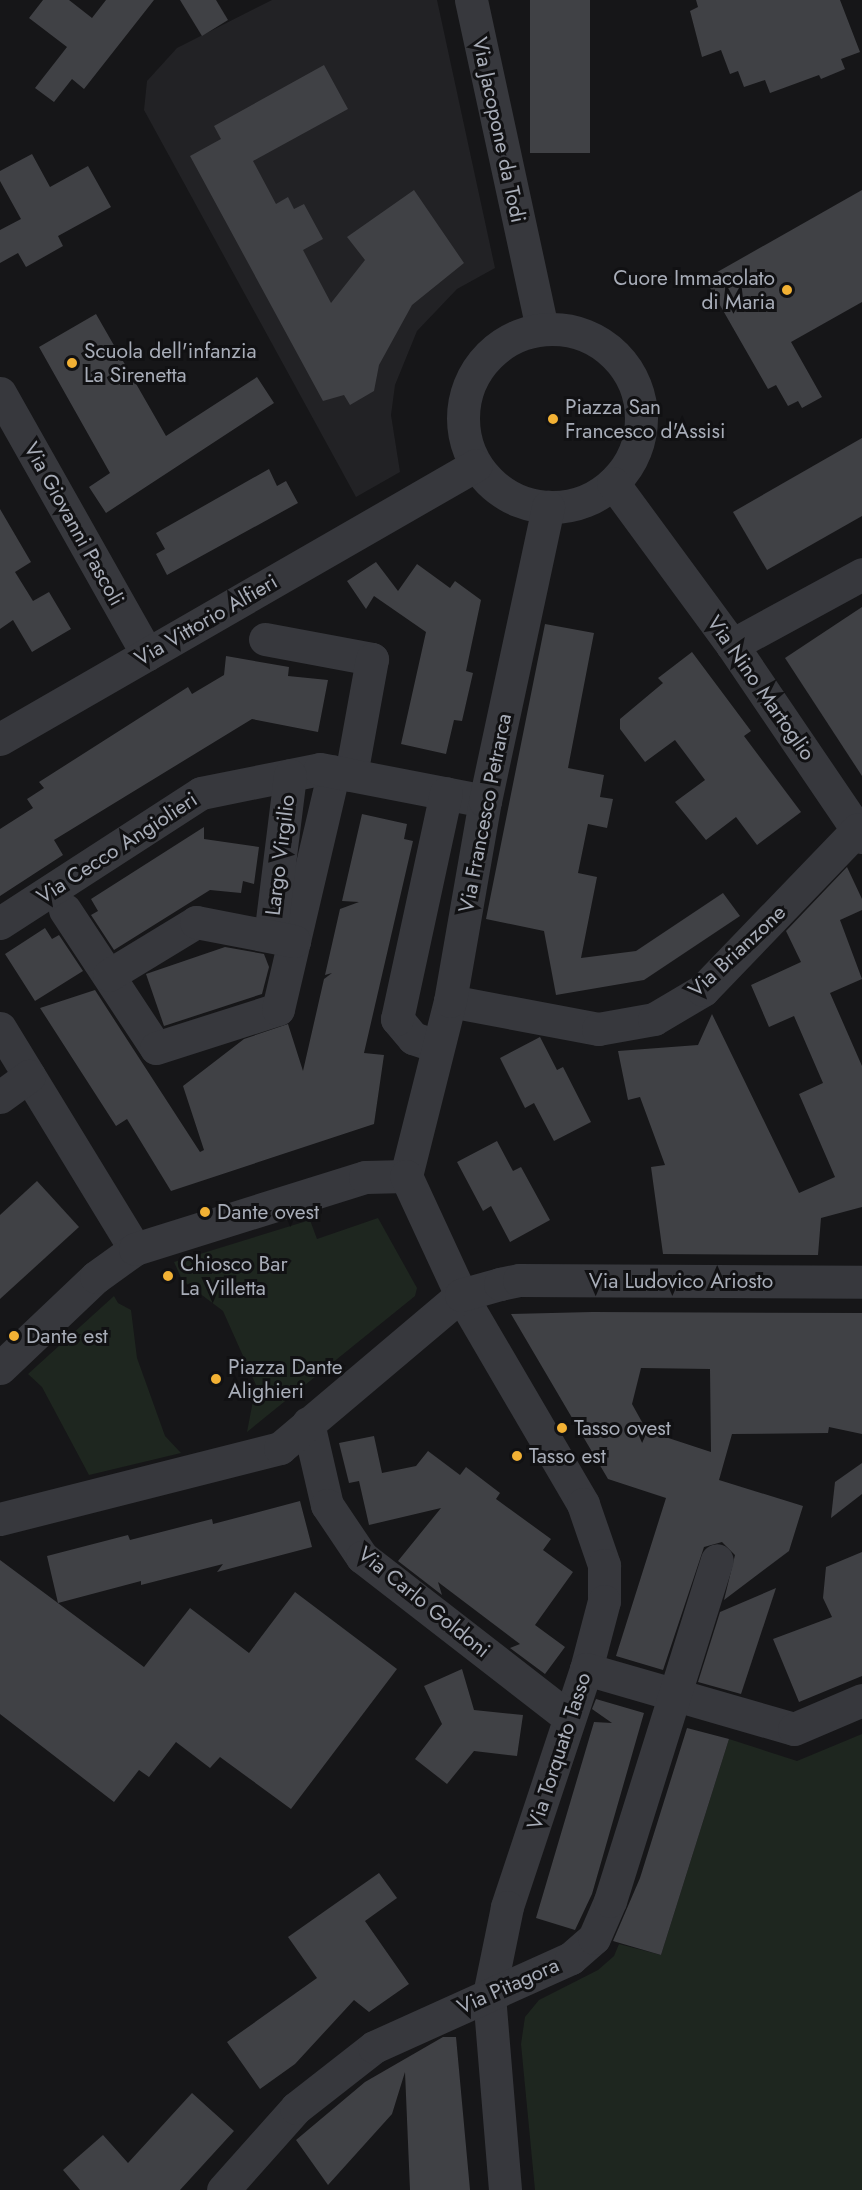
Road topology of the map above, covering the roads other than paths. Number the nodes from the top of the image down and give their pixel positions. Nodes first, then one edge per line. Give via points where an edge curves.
1 (471, 0) edge
2 (542, 328) junction
3 (0, 393) edge
4 (476, 465) junction
5 (614, 483) junction
6 (548, 507) junction
7 (862, 574) edge
8 (265, 639) dead end
9 (732, 645) junction
10 (147, 654) junction
11 (0, 740) edge
12 (343, 773) junction
13 (290, 775) junction
14 (446, 793) junction
15 (485, 801) junction
16 (860, 833) edge
17 (65, 910) dead end
18 (0, 923) edge
19 (282, 938) junction
20 (110, 975) junction
21 (450, 1001) junction
22 (0, 1028) edge
23 (437, 1046) junction
24 (29, 1076) junction
25 (0, 1096) edge
26 (407, 1170) junction
27 (130, 1242) junction
28 (862, 1282) edge
29 (461, 1295) junction
30 (0, 1368) edge
31 (308, 1423) junction
32 (0, 1519) edge
33 (717, 1560) dead end
34 (586, 1669) junction
35 (675, 1695) junction
36 (862, 1700) edge
37 (568, 1717) junction
38 (489, 1995) junction
39 (223, 2190) edge
40 (505, 2190) edge

1 - 2 street, Via Jacopone da Todi
2 - 4 street via 495,348 478,368 467,391 463,416 465,442
2 - 5 street via 574,331 603,344 630,376 639,395 641,426 632,457
3 - 10 street, Via Giovanni Pascoli
4 - 6 street via 495,487 520,501
4 - 10 street, Via Vittorio Alfieri
5 - 6 street via 594,496
5 - 9 street, Via Nino Martoglio
6 - 15 street, Via Francesco Petrarca
7 - 9 street
8 - 12 street via 372,659
9 - 16 street, Via Nino Martoglio
10 - 11 street, Via Vittorio Alfieri
12 - 13 street, Via Cecco Angiolieri via 320,769
12 - 14 street, Via Cecco Angiolieri
12 - 19 street
13 - 18 street, Via Cecco Angiolieri via 201,793
13 - 19 street, Largo Virgilio
14 - 15 street, Via Cecco Angiolieri
14 - 23 street, Via Francesco Petrarca via 397,1019 413,1038
15 - 21 street, Via Francesco Petrarca
16 - 21 street, Via Brianzone via 703,990 654,1019 598,1029
17 - 20 street
19 - 20 street via 196,921
19 - 20 street via 278,1009 156,1048
21 - 23 street, Via Francesco Petrarca
22 - 24 street
23 - 26 street, Via Francesco Petrarca
24 - 25 street
24 - 27 street
26 - 27 street via 365,1177
26 - 29 street, Via Torquato Tasso
27 - 30 street
28 - 29 street, Via Ludovico Ariosto via 519,1280
29 - 31 street
29 - 34 street, Via Torquato Tasso via 583,1504 604,1565 604,1601
31 - 32 street via 280,1448
31 - 37 street, Via Carlo Goldoni via 327,1505 362,1557
33 - 35 street, Via Pitagora
34 - 35 street
34 - 37 street, Via Torquato Tasso
35 - 36 street via 794,1729
35 - 38 street, Via Pitagora via 610,1901 594,1938 572,1958
37 - 38 street, Via Torquato Tasso via 507,1908
38 - 39 street, Via Pitagora via 374,2047 296,2108
38 - 40 street, Via Torquato Tasso

